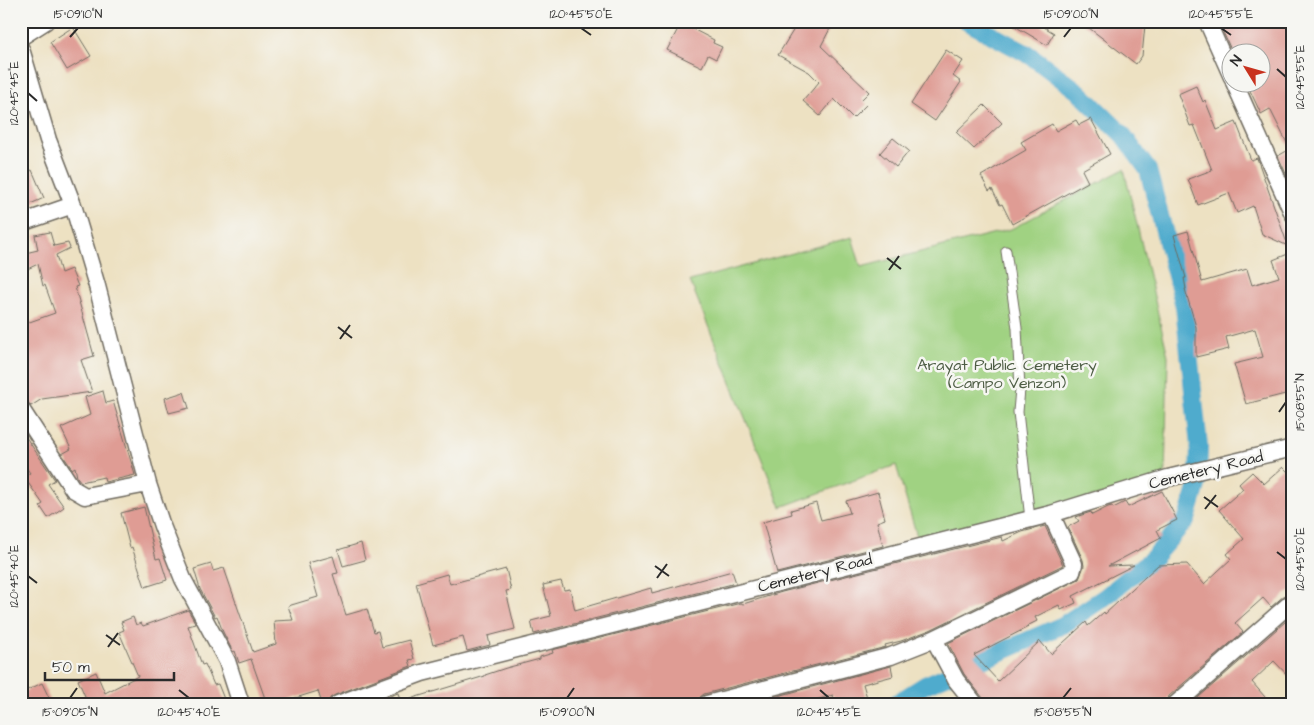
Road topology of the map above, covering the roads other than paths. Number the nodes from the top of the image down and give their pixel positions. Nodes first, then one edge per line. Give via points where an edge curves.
1 (46, 21) edge
2 (1207, 21) edge
3 (21, 37) edge
4 (21, 49) edge
5 (1222, 55) edge
6 (1238, 92) edge
7 (73, 206) junction
8 (1293, 214) edge
9 (21, 223) edge
10 (1006, 251) dead end
11 (21, 409) edge
12 (1293, 448) edge
13 (148, 484) junction
14 (1051, 514) junction
15 (1030, 519) junction
16 (1293, 601) edge
17 (934, 639) junction
18 (240, 704) edge
19 (338, 704) edge
20 (707, 704) edge
21 (975, 704) edge
22 (1176, 704) edge

1 - 3 street
2 - 5 street
4 - 7 street via 48,140
6 - 8 street
7 - 9 street
7 - 13 street
10 - 15 lane via 1017,328 1018,412
11 - 13 street via 73,489 79,493 93,495
12 - 14 street, Cemetery Road via 1175,476
13 - 18 street via 183,579 227,661
14 - 15 street, Cemetery Road
14 - 17 street via 1074,564 1072,572
15 - 19 street, Cemetery Road via 422,673
16 - 22 street
17 - 20 street via 892,656
17 - 21 street via 956,680

